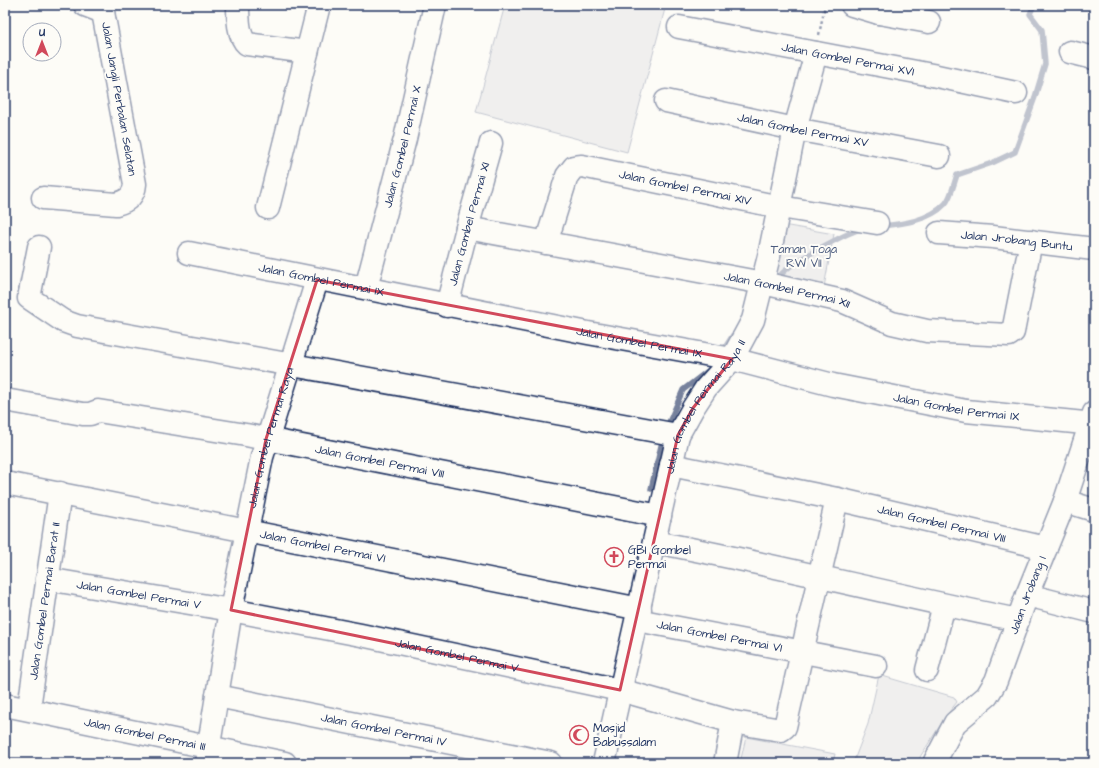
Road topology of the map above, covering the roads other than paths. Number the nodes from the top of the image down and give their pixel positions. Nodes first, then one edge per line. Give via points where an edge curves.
1 (238, 5) edge
2 (319, 5) edge
3 (435, 5) edge
4 (852, 5) edge
5 (97, 7) edge
6 (881, 9) edge
7 (929, 22) dead end
8 (679, 27) dead end
9 (307, 52) junction
10 (1070, 52) dead end
11 (816, 53) junction
12 (1094, 58) edge
13 (1016, 93) dead end
14 (666, 101) dead end
15 (795, 129) junction
16 (491, 143) dead end
17 (939, 156) dead end
18 (43, 198) dead end
19 (780, 207) junction
20 (268, 208) dead end
21 (877, 224) dead end
22 (466, 228) junction
23 (939, 233) dead end
24 (1031, 241) junction
25 (546, 243) junction
26 (39, 247) dead end
27 (1094, 249) edge
28 (189, 253) dead end
29 (318, 280) junction
30 (763, 283) junction
31 (366, 288) junction
32 (448, 306) junction
33 (732, 359) junction
34 (292, 364) junction
35 (5, 400) edge
36 (1093, 420) edge
37 (678, 435) junction
38 (266, 439) junction
39 (671, 465) junction
40 (5, 483) edge
41 (60, 494) junction
42 (837, 499) junction
43 (1065, 501) junction
44 (1094, 510) edge
45 (660, 516) junction
46 (248, 530) junction
47 (655, 542) junction
48 (1046, 548) junction
49 (819, 576) junction
50 (47, 579) junction
51 (1028, 595) junction
52 (944, 605) junction
53 (231, 610) junction
54 (1094, 612) edge
55 (638, 615) junction
56 (1018, 620) junction
57 (802, 651) junction
58 (876, 666) dead end
59 (927, 670) dead end
60 (620, 690) junction
61 (217, 696) junction
62 (5, 704) edge
63 (29, 708) junction
64 (733, 722) junction
65 (206, 755) edge
66 (935, 761) dead end
67 (285, 763) edge
68 (551, 763) edge
69 (604, 763) edge
70 (725, 763) edge

1 - 9 street via 240,33 242,40 247,44
2 - 9 street
3 - 31 street, Jalan Gombel Permai X via 405,139
4 - 6 street
5 - 18 street, Jalan Jangli Perbalan Selatan via 135,184 134,191 132,196 116,204
6 - 7 street
8 - 11 street, Jalan Gombel Permai XVI
9 - 20 street
10 - 12 street
11 - 13 street, Jalan Gombel Permai XVI
11 - 15 street, Jalan Gombel Permai Raya II
14 - 15 street, Jalan Gombel Permai XV
15 - 17 street, Jalan Gombel Permai XV
15 - 19 street, Jalan Gombel Permai Raya II
16 - 22 street, Jalan Gombel Permai XI
19 - 21 street, Jalan Gombel Permai XIV
19 - 25 street, Jalan Gombel Permai XIV via 582,166 574,168 567,176
19 - 30 street, Jalan Gombel Permai Raya II
22 - 25 street, Jalan Gombel Permai XII
22 - 32 street, Jalan Gombel Permai XI
23 - 24 street, Jalan Jrobang Buntu
24 - 27 street, Jalan Jrobang Buntu
24 - 30 street, Jalan Gombel Permai XII via 1013,332 1009,335 927,331 892,323 842,301
25 - 30 street, Jalan Gombel Permai XII
26 - 34 street via 29,298 64,321 118,335
28 - 29 street, Jalan Gombel Permai IX
29 - 31 street, Jalan Gombel Permai IX
29 - 34 street, Jalan Gombel Permai Raya
30 - 33 street, Jalan Gombel Permai Raya II via 753,320
31 - 32 street, Jalan Gombel Permai IX
32 - 33 street, Jalan Gombel Permai IX
33 - 36 street, Jalan Gombel Permai IX via 833,385 966,411
33 - 37 street, Jalan Gombel Permai Raya II via 706,388
34 - 37 street
34 - 38 street, Jalan Gombel Permai Raya
35 - 38 street, Jalan Gombel Permai VIII via 83,414 98,411
36 - 43 street, Jalan Jrobang I
37 - 39 street, Jalan Gombel Permai Raya II
38 - 45 street, Jalan Gombel Permai VIII
38 - 46 street, Jalan Gombel Permai Raya
39 - 42 street, Jalan Gombel Permai VIII
39 - 45 street, Jalan Gombel Permai Raya II
40 - 41 street, Jalan Gombel Permai VI
41 - 46 street, Jalan Gombel Permai VI
41 - 50 street, Jalan Gombel Permai Barat II
42 - 48 street, Jalan Gombel Permai VIII
42 - 49 street
43 - 44 street
43 - 48 street, Jalan Jrobang I
45 - 47 street, Jalan Gombel Permai Raya II
46 - 53 street, Jalan Gombel Permai Raya
46 - 55 street, Jalan Gombel Permai VI
47 - 49 street
47 - 55 street, Jalan Gombel Permai Raya II
48 - 51 street, Jalan Jrobang I
49 - 52 street
49 - 57 street
50 - 53 street, Jalan Gombel Permai V
50 - 63 street, Jalan Gombel Permai Barat II
51 - 54 street
51 - 56 street, Jalan Jrobang I
52 - 56 street
52 - 59 street
53 - 60 street, Jalan Gombel Permai V
53 - 61 street, Jalan Gombel Permai Raya
55 - 57 street, Jalan Gombel Permai VI
55 - 60 street, Jalan Gombel Permai Raya II
56 - 66 street, Jalan Jrobang I via 990,693 955,723
57 - 58 street, Jalan Gombel Permai VI
57 - 64 street, Jalan Gombel Permai V via 784,729
60 - 64 street, Jalan Gombel Permai V
60 - 69 street, Jalan Gombel Permai Raya II
61 - 65 street, Jalan Gombel Permai Raya
61 - 68 street, Jalan Gombel Permai IV
62 - 63 street, Jalan Gombel Permai III
63 - 65 street, Jalan Gombel Permai III
64 - 70 street
65 - 67 street, Jalan Gombel Permai III

